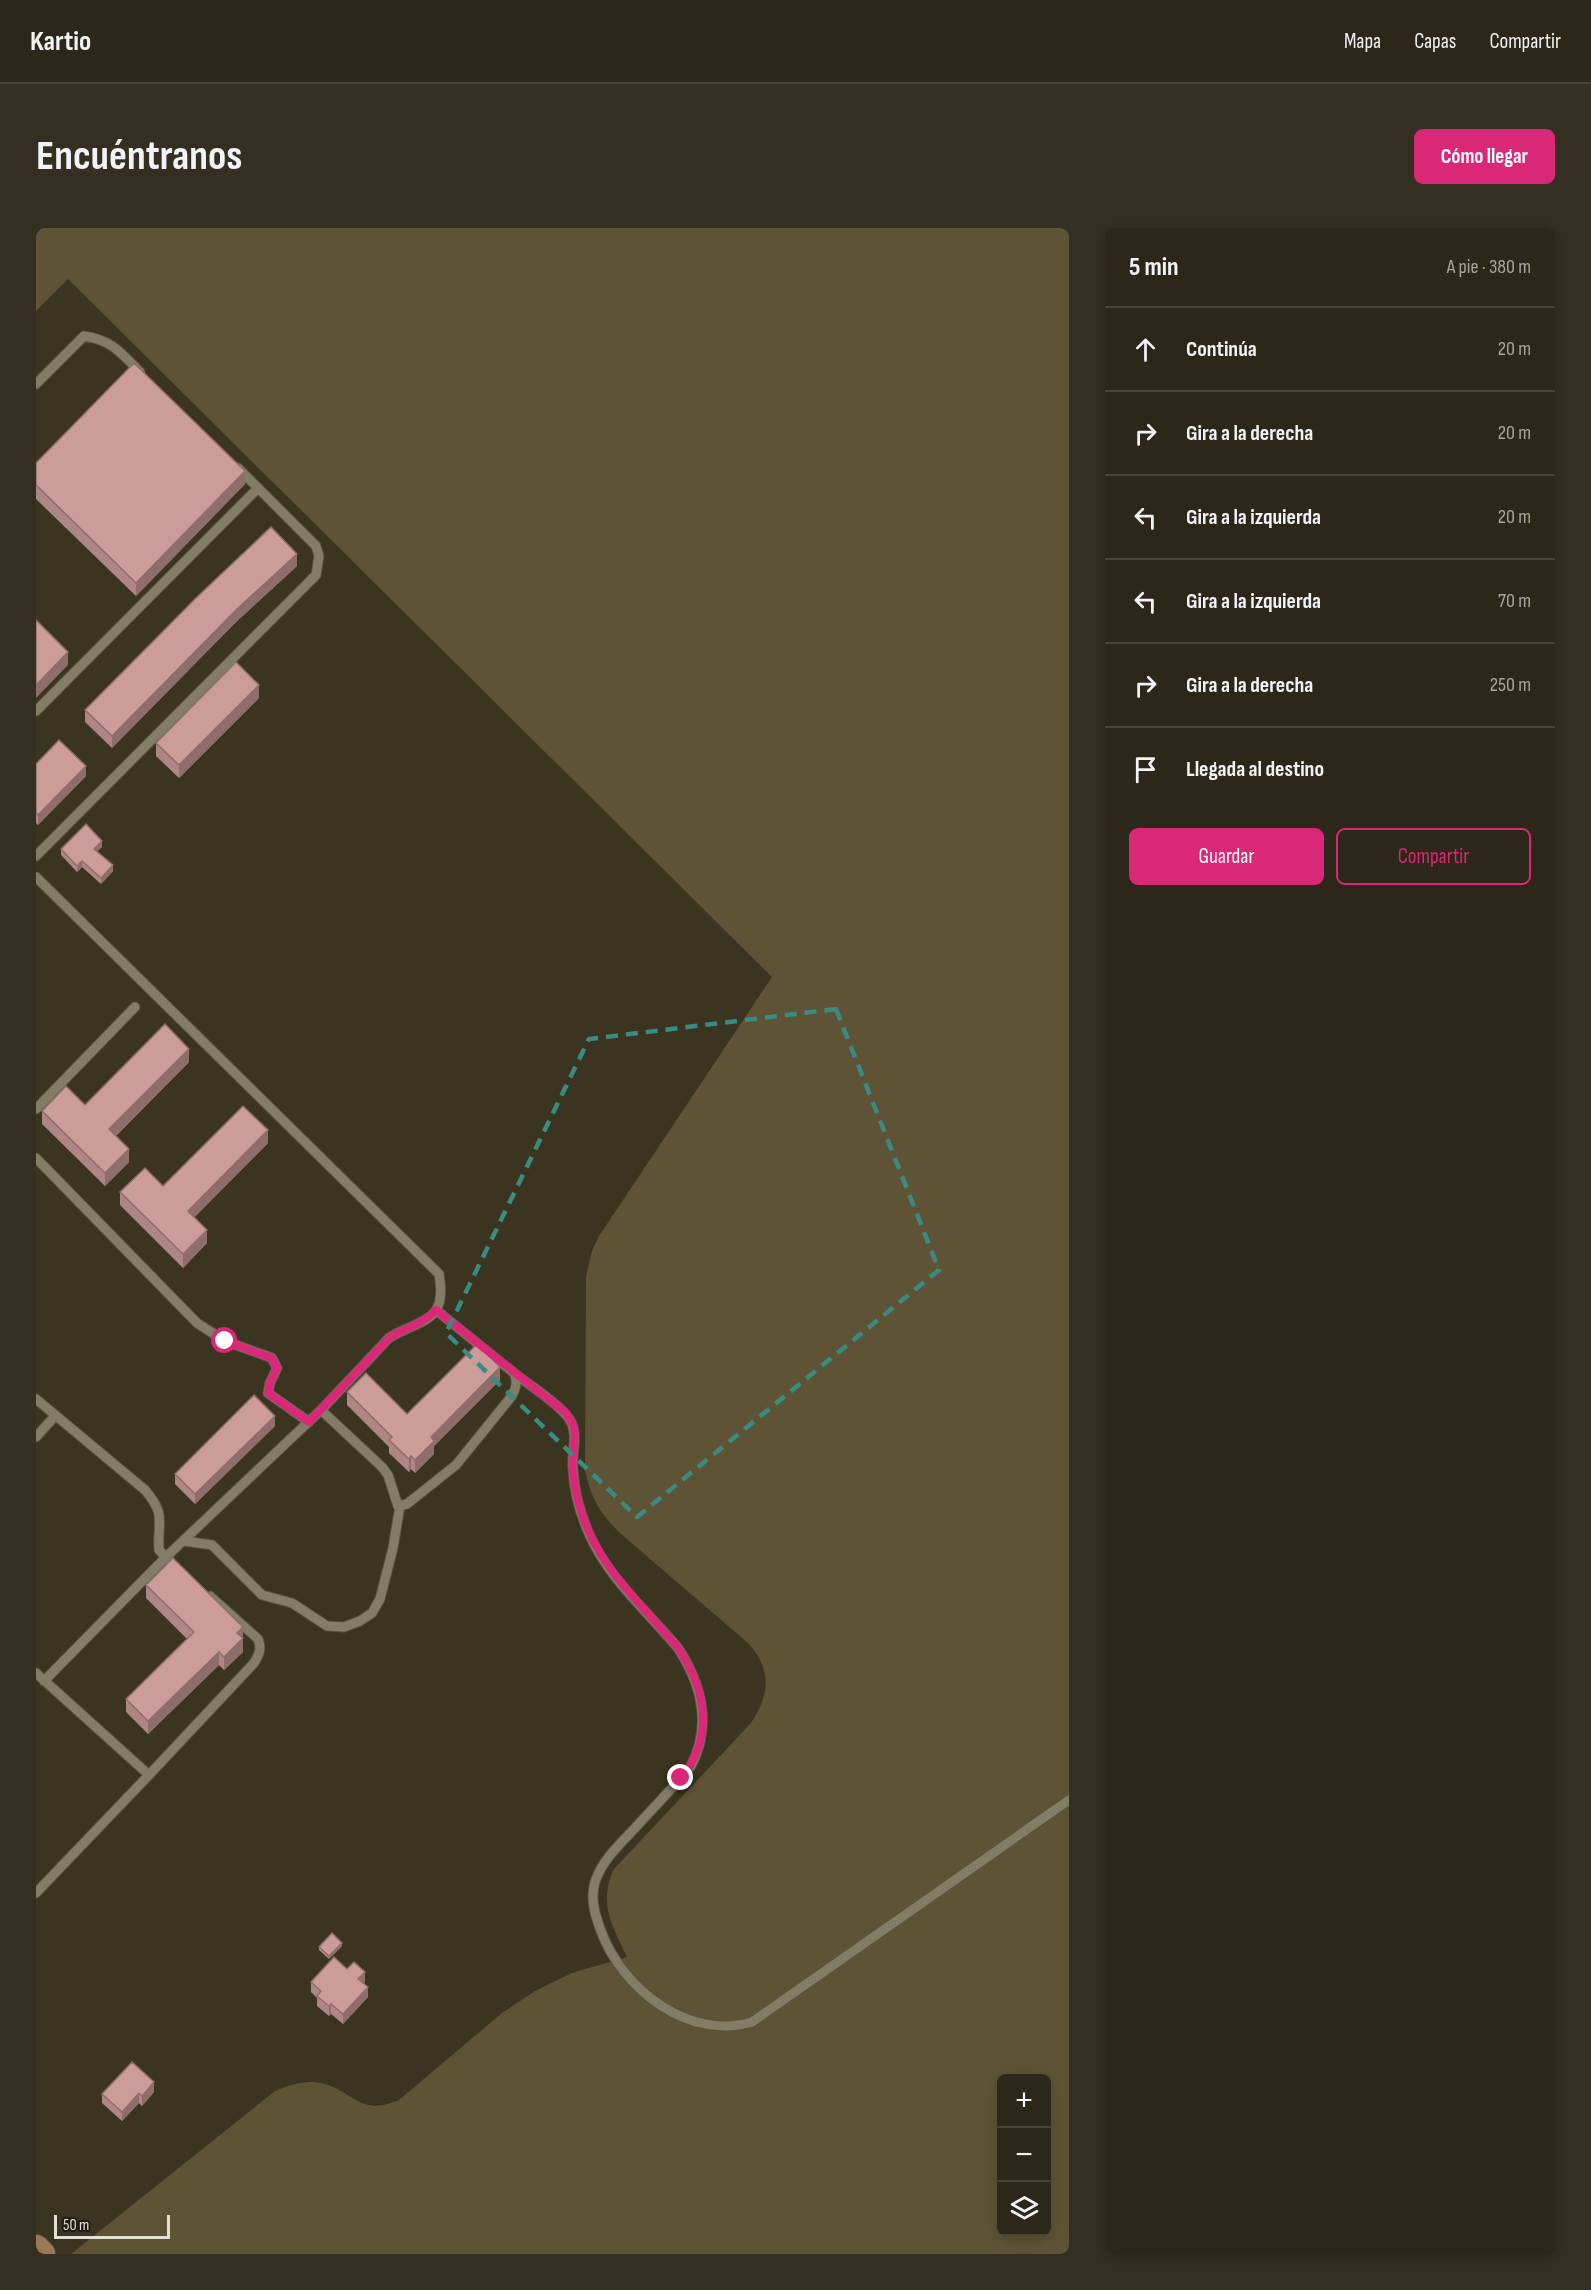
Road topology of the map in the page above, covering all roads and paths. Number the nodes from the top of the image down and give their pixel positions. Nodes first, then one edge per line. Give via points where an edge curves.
1 (150, 382) edge
2 (36, 384) edge
3 (233, 464) edge
4 (258, 488) junction
5 (36, 711) edge
6 (36, 856) edge
7 (36, 877) edge
8 (135, 1007) dead end
9 (36, 1109) edge
10 (36, 1158) edge
11 (436, 1310) junction
12 (514, 1373) junction
13 (36, 1399) edge
14 (321, 1410) junction
15 (55, 1416) junction
16 (309, 1422) junction
17 (36, 1437) edge
18 (400, 1506) junction
19 (184, 1541) junction
20 (166, 1557) junction
21 (175, 1565) edge
22 (201, 1588) edge
23 (36, 1673) edge
24 (44, 1681) junction
25 (149, 1775) junction
26 (1069, 1800) edge
27 (36, 1893) edge
28 (36, 2248) edge
29 (42, 2254) edge

1 - 2 lane via 102,338 84,336
3 - 4 lane
4 - 5 lane
4 - 6 lane via 316,546 316,576
7 - 11 lane via 439,1274 441,1287
8 - 9 lane
10 - 16 lane via 197,1323 225,1341 272,1358 277,1368 268,1393
11 - 12 lane
11 - 14 lane via 415,1327 389,1338
12 - 18 lane via 516,1388 511,1397 456,1465
12 - 26 lane via 570,1419 575,1432 573,1477 591,1539 615,1577 678,1648 701,1698 702,1738 691,1766 604,1862 594,1884 594,1909 610,1951 630,1978 655,2001 682,2017 710,2026 752,2022
13 - 15 lane
14 - 16 lane
14 - 18 lane via 382,1467
15 - 17 lane
15 - 20 lane via 158,1505 159,1550
16 - 19 lane
18 - 19 lane via 380,1599 372,1613 344,1627 327,1626 292,1603 262,1595 212,1545
19 - 20 lane
20 - 21 lane
20 - 24 lane
22 - 25 lane via 258,1639 259,1654
23 - 24 lane
24 - 25 lane
25 - 27 lane
28 - 29 main road

